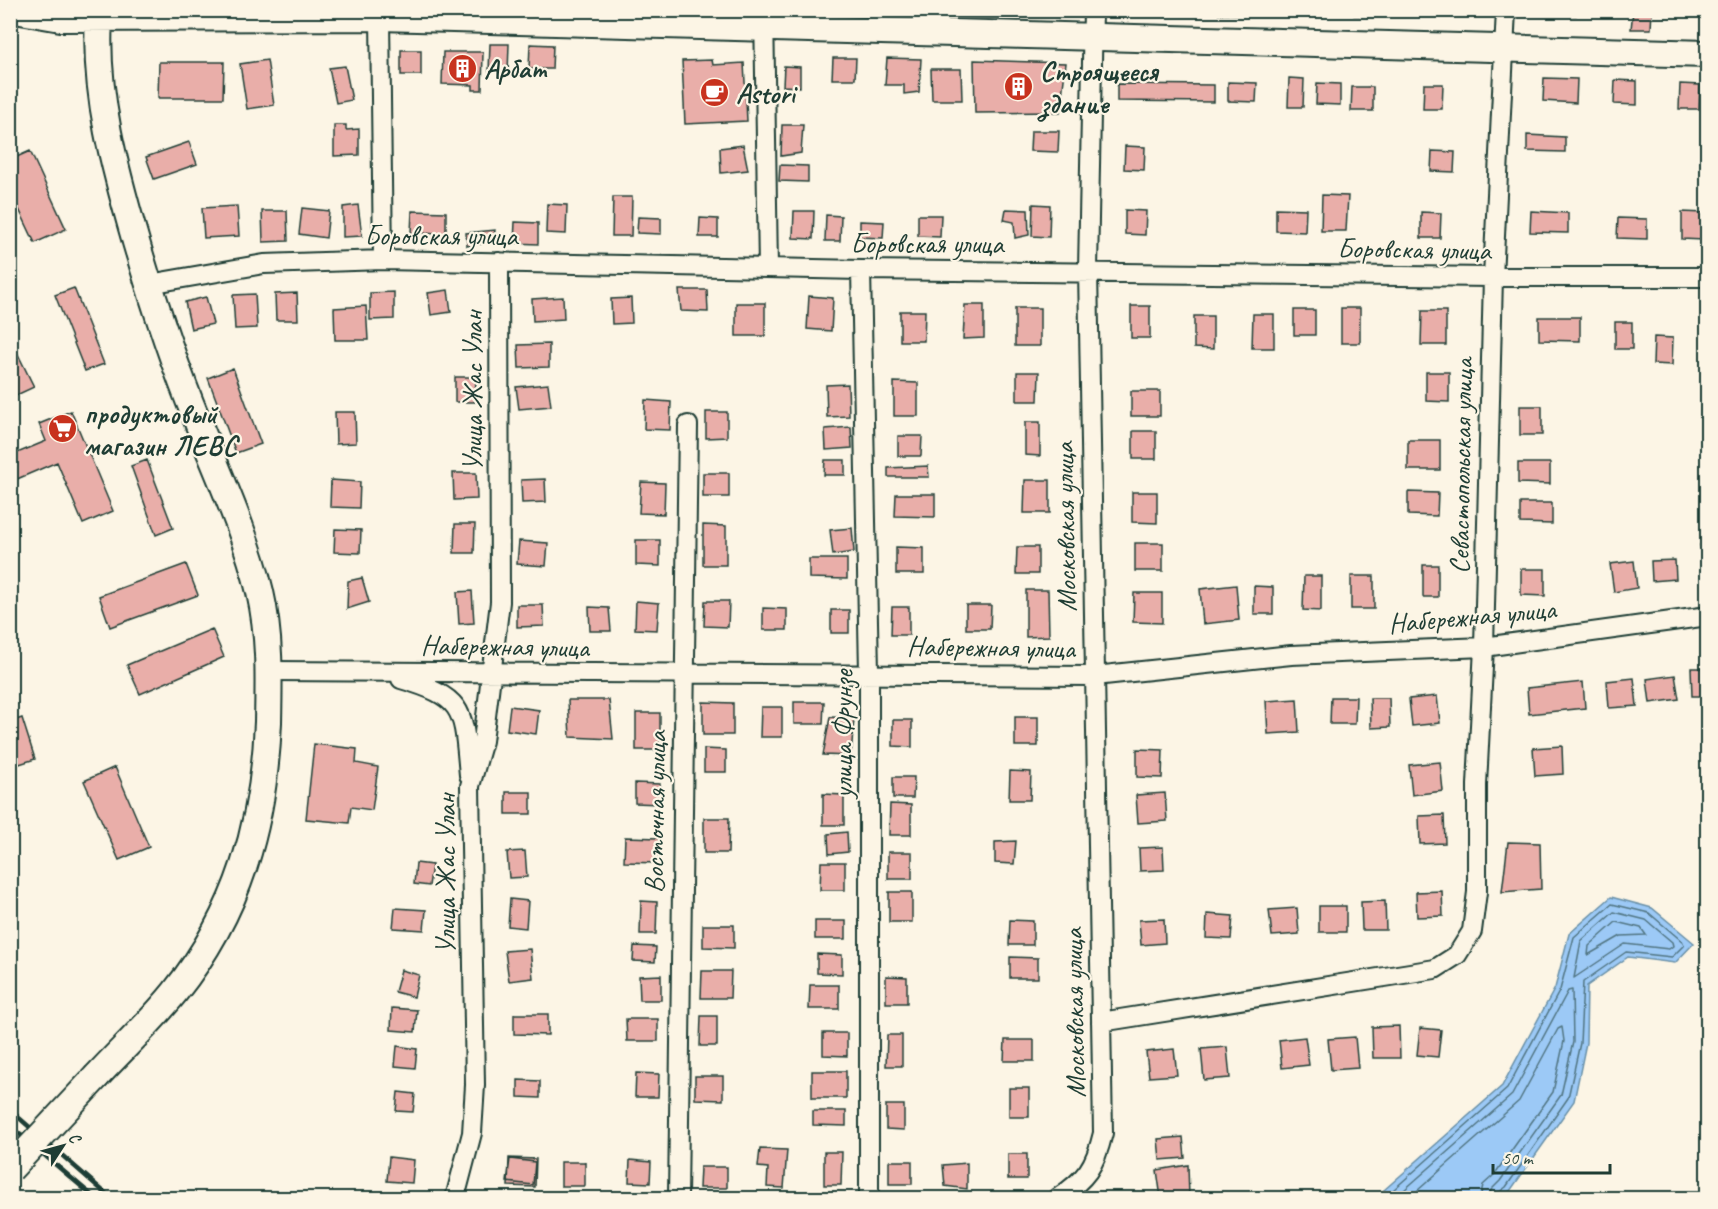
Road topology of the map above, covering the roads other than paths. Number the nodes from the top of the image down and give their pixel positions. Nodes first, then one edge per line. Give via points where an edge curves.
1 (15, 10) edge
2 (1093, 10) edge
3 (1506, 10) edge
4 (89, 16) edge
5 (380, 18) junction
6 (764, 19) edge
7 (1092, 36) junction
8 (1504, 50) junction
9 (1707, 54) edge
10 (383, 260) junction
11 (499, 261) junction
12 (768, 268) junction
13 (861, 270) junction
14 (1088, 270) junction
15 (1493, 277) junction
16 (1707, 277) edge
17 (149, 284) junction
18 (687, 425) dead end
19 (1707, 616) edge
20 (1484, 647) junction
21 (270, 670) junction
22 (377, 672) junction
23 (869, 672) junction
24 (491, 674) junction
25 (684, 675) junction
26 (1095, 676) junction
27 (470, 786) junction
28 (1101, 1022) junction
29 (10, 1170) edge
30 (455, 1198) edge
31 (678, 1198) edge
32 (869, 1198) edge
33 (1058, 1198) edge

1 - 4 main road via 36,16
2 - 7 street, Московская улица
3 - 8 street, Севастопольская улица
4 - 5 main road
4 - 17 main road via 120,186
5 - 6 main road
5 - 10 street
6 - 7 main road
6 - 12 street
7 - 8 main road
7 - 14 street, Московская улица
8 - 9 main road
8 - 15 street, Севастопольская улица
10 - 11 street, Боровская улица
10 - 17 street, Боровская улица via 264,264
11 - 12 street, Боровская улица
11 - 24 street, Улица Жас Улан via 500,602
12 - 13 street, Боровская улица
13 - 14 street, Боровская улица
13 - 23 street, улица Фрунзе
14 - 15 street, Боровская улица
14 - 26 street, Московская улица
15 - 16 street, Боровская улица
15 - 20 street, Севастопольская улица
17 - 21 main road via 174,364 249,552 268,635
18 - 25 street, Восточная улица
19 - 20 street, Набережная улица
20 - 26 street, Набережная улица via 1291,655
20 - 28 street, Севастопольская улица via 1477,785 1477,892 1472,931 1457,955 1435,969
21 - 22 street, Набережная улица
21 - 29 main road, bridge via 265,780 255,831 229,908 174,993
22 - 24 street, Набережная улица
22 - 27 street via 433,688 449,698 460,713
23 - 25 street, Набережная улица
23 - 26 street, Набережная улица
23 - 32 street, улица Фрунзе
24 - 25 street, Набережная улица
24 - 27 street, Улица Жас Улан via 483,741
25 - 31 street, Восточная улица
26 - 28 street, Московская улица
27 - 30 street, Улица Жас Улан via 475,1085 472,1133
28 - 33 street, Московская улица via 1103,1133 1098,1158 1082,1181

